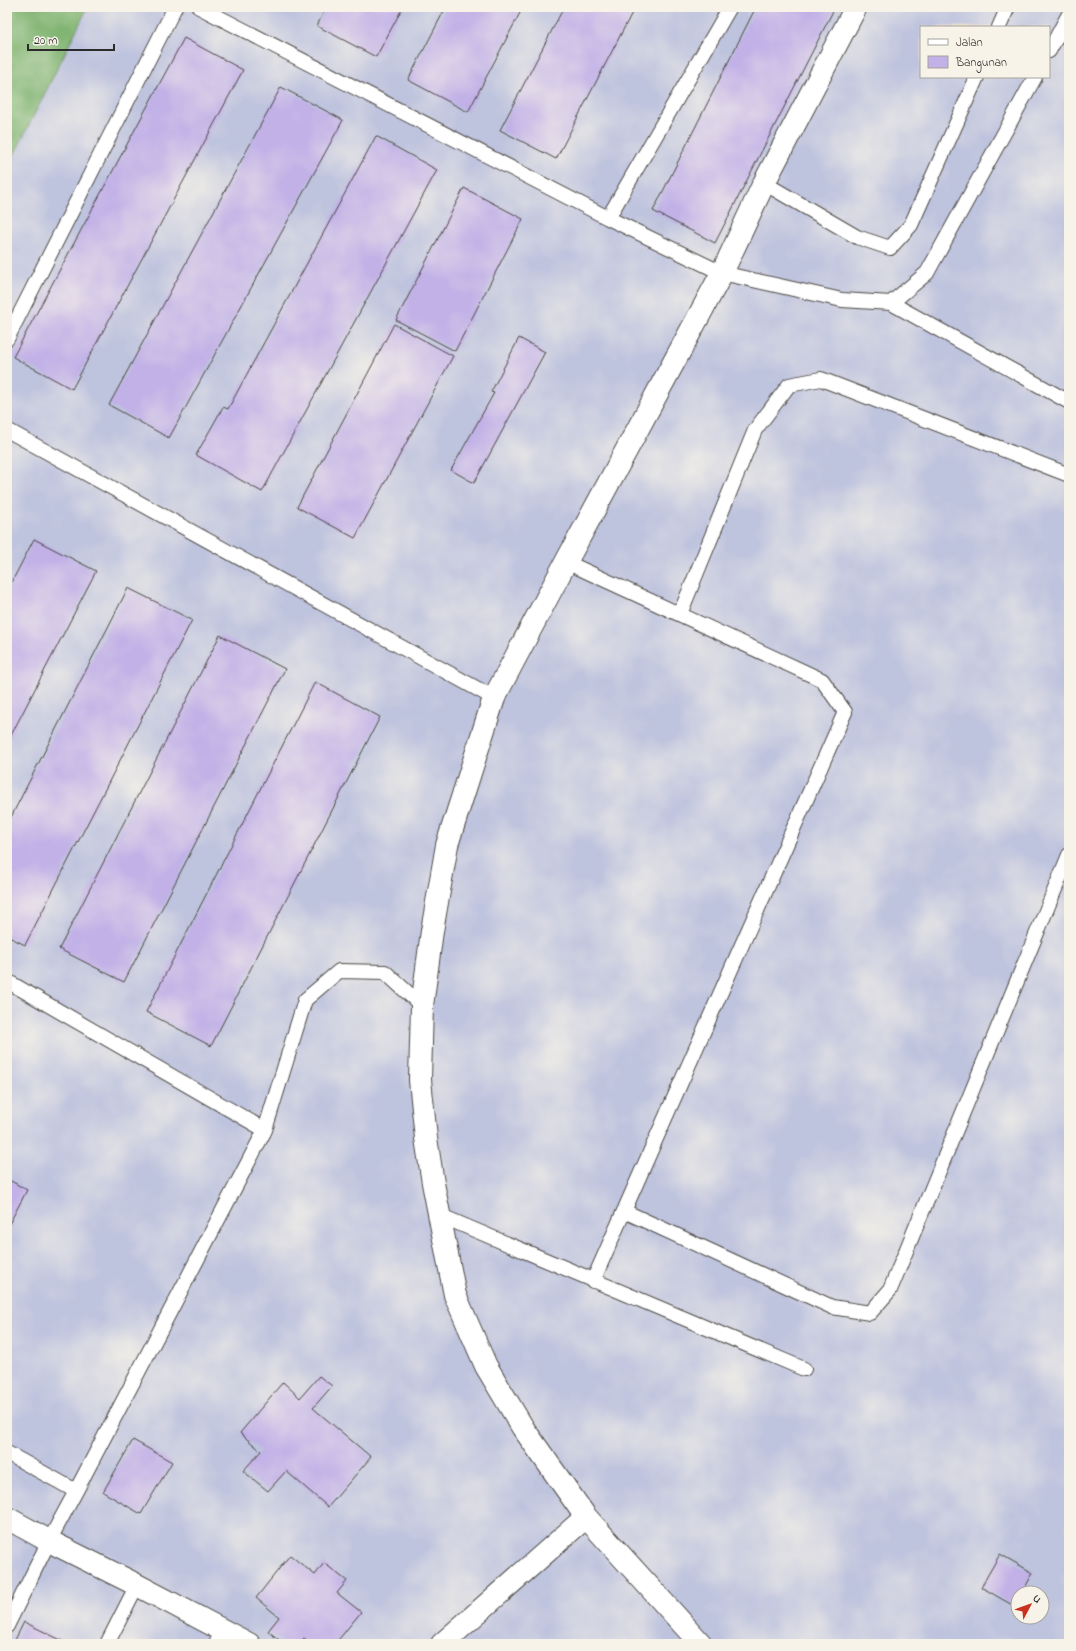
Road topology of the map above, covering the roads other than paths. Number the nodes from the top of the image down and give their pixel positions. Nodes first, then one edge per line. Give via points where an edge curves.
1 (175, 7) edge
2 (199, 7) edge
3 (730, 7) edge
4 (856, 7) edge
5 (1008, 7) edge
6 (1069, 14) edge
7 (999, 26) edge
8 (1050, 49) edge
9 (977, 78) edge
10 (1034, 78) edge
11 (764, 183) junction
12 (608, 218) junction
13 (722, 272) junction
14 (891, 303) junction
15 (7, 339) edge
16 (1069, 402) edge
17 (7, 430) edge
18 (1069, 475) edge
19 (566, 562) junction
20 (680, 614) junction
21 (494, 698) junction
22 (1069, 855) edge
23 (7, 980) edge
24 (422, 1006) junction
25 (265, 1130) junction
26 (624, 1211) junction
27 (439, 1215) junction
28 (593, 1280) junction
29 (804, 1369) dead end
30 (7, 1453) edge
31 (76, 1491) junction
32 (7, 1518) edge
33 (586, 1518) junction
34 (49, 1541) junction
35 (137, 1584) junction
36 (7, 1626) edge
37 (219, 1637) edge
38 (107, 1644) edge
39 (249, 1644) edge
40 (442, 1644) edge
41 (701, 1644) edge

1 - 15 lane
2 - 12 lane
3 - 12 lane
4 - 11 street
5 - 7 lane
6 - 8 lane
9 - 11 lane via 911,225 890,248 857,237
10 - 14 lane via 927,273
11 - 13 street
12 - 13 lane
13 - 14 lane via 842,300
13 - 19 street
14 - 16 lane
17 - 21 lane
18 - 20 lane via 821,379 789,385 755,430
19 - 20 lane
19 - 21 street
20 - 26 lane via 822,680 845,712
21 - 24 street via 447,844
22 - 26 lane via 890,1290 870,1313 832,1307
23 - 25 lane
24 - 25 lane via 385,972 339,971 305,1000
24 - 27 street via 420,1080 426,1138
25 - 31 lane
26 - 28 lane
27 - 28 lane
27 - 33 street via 455,1295 486,1366 523,1428
28 - 29 lane
30 - 31 lane
31 - 34 lane
32 - 34 street
33 - 40 street
33 - 41 street
34 - 35 street
34 - 36 lane
35 - 37 street
35 - 38 lane
37 - 39 street

